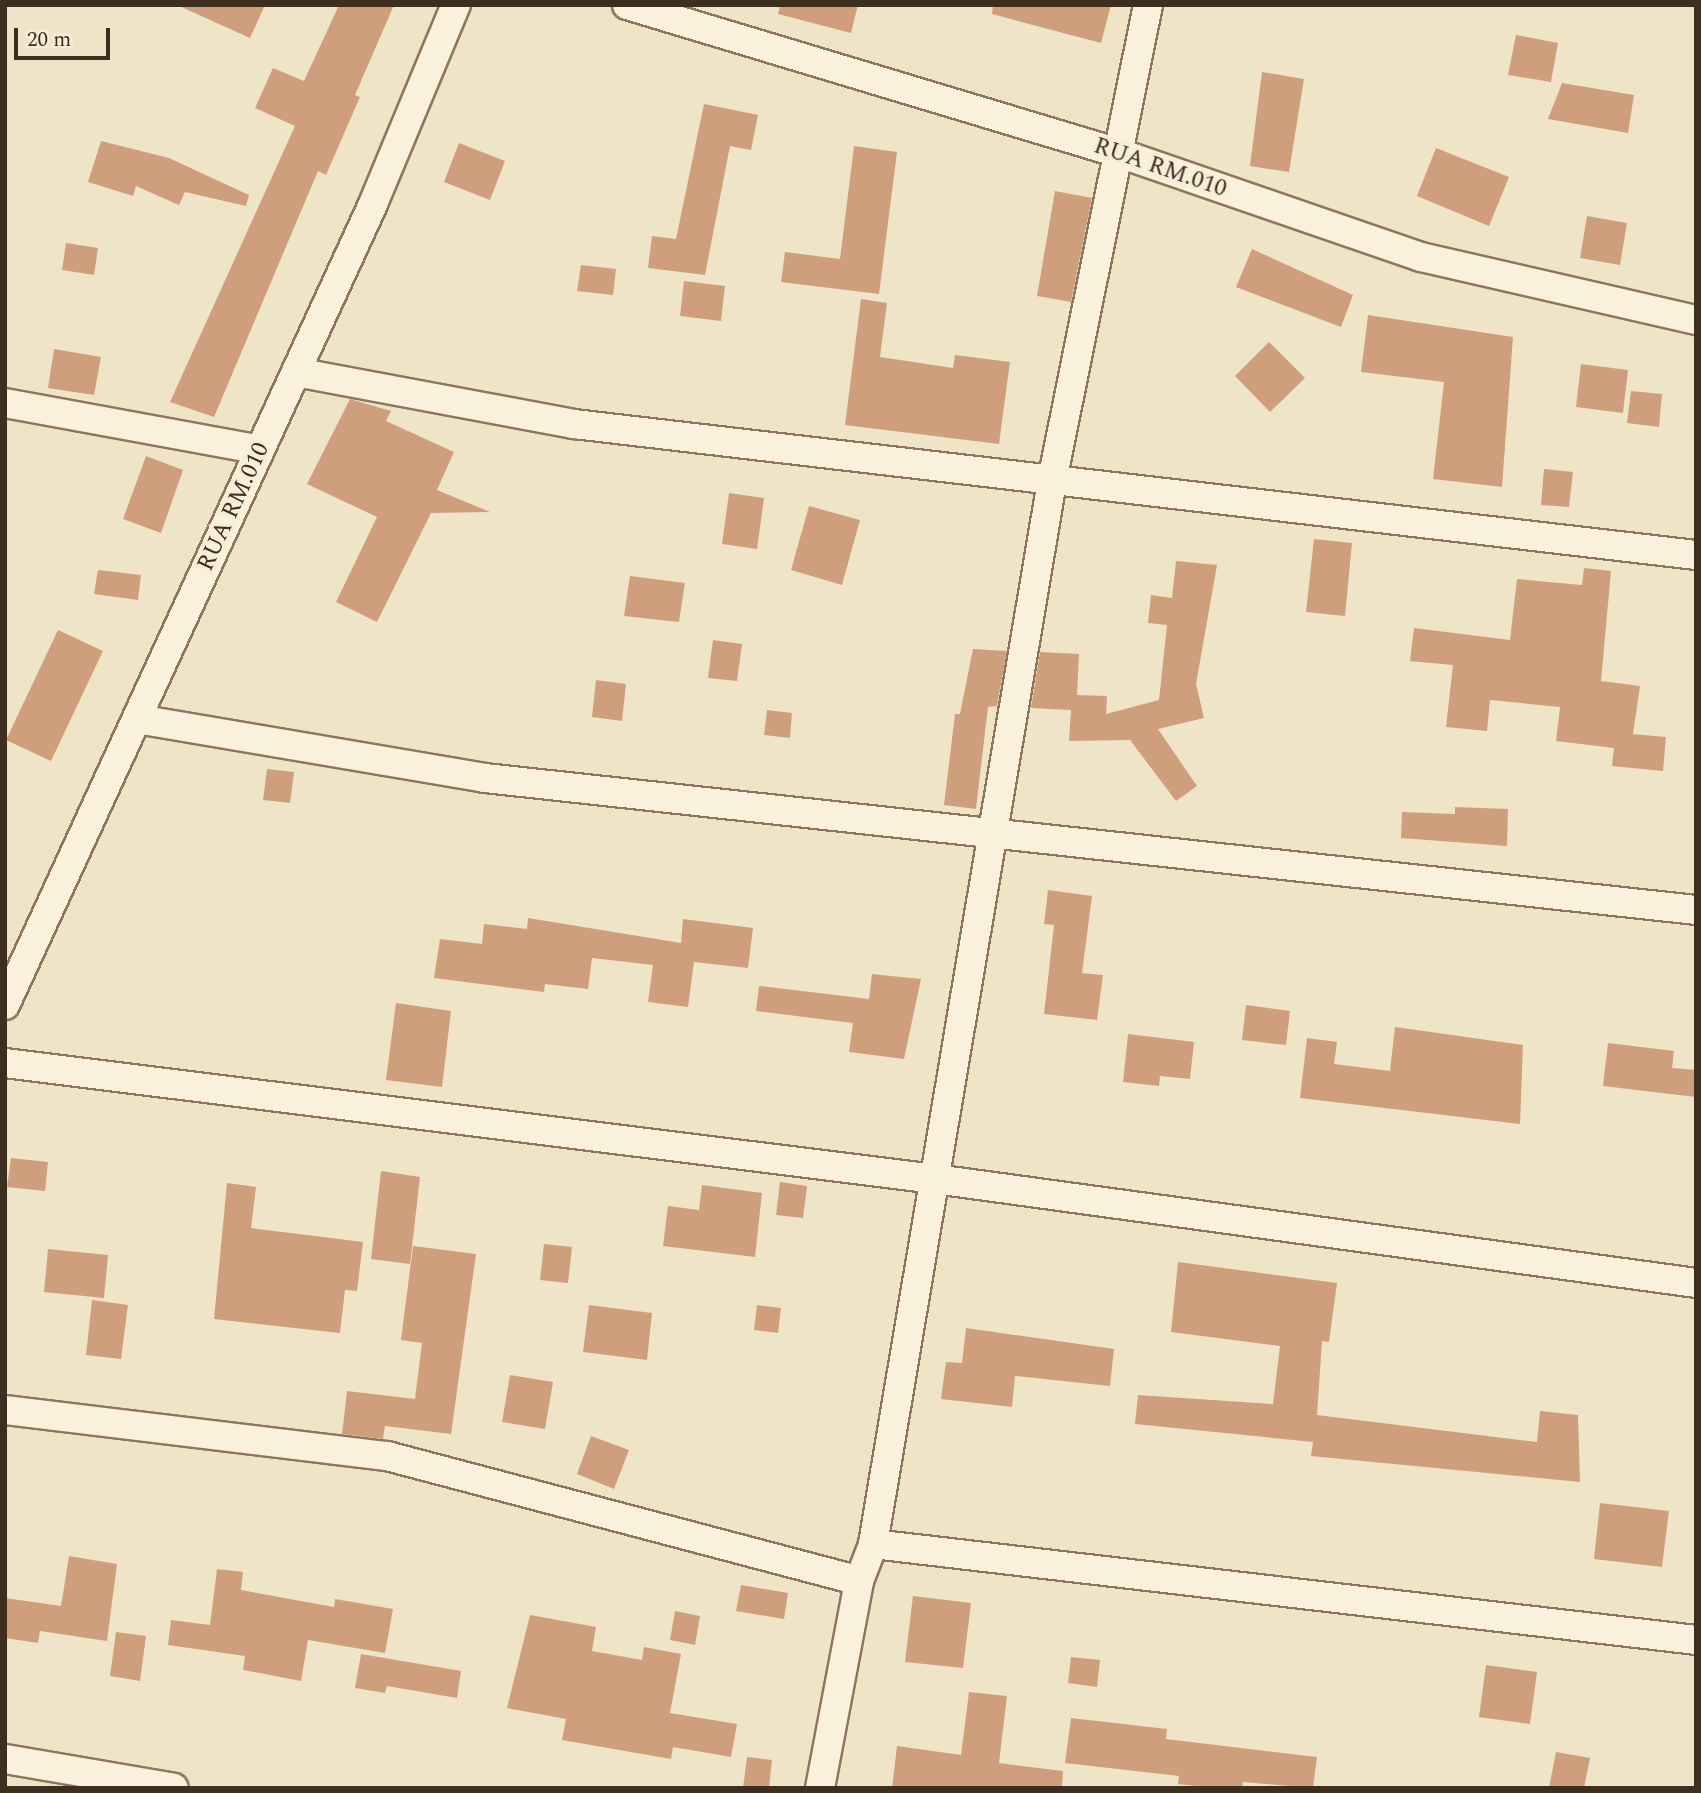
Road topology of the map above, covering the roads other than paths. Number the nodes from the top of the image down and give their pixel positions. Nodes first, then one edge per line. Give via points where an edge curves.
1 (456, 5) edge
2 (626, 5) edge
3 (1148, 5) edge
4 (670, 11) edge
5 (1122, 154) junction
6 (1696, 320) edge
7 (296, 372) junction
8 (5, 403) edge
9 (260, 450) junction
10 (1052, 481) junction
11 (1696, 555) edge
12 (136, 719) junction
13 (990, 834) junction
14 (1696, 910) edge
15 (5, 1005) edge
16 (5, 1063) edge
17 (935, 1179) junction
18 (1696, 1283) edge
19 (5, 1410) edge
20 (873, 1544) junction
21 (859, 1581) junction
22 (1696, 1640) edge
23 (5, 1759) edge
24 (174, 1788) edge
25 (820, 1788) edge

1 - 7 street, RUA RM.010
2 - 4 street, RUA RM.010
3 - 5 street
4 - 5 street, RUA RM.010
5 - 6 street, RUA RM.010 via 1421,257
5 - 10 street
7 - 9 street, RUA RM.010
7 - 10 street via 574,424
8 - 9 street
9 - 12 street, RUA RM.010
10 - 11 street
10 - 13 street
12 - 13 street via 485,778
12 - 15 street, RUA RM.010
13 - 14 street
13 - 17 street
16 - 17 street
17 - 18 street
17 - 20 street
19 - 21 street via 387,1456
20 - 21 street
20 - 22 street
21 - 25 street
23 - 24 street

